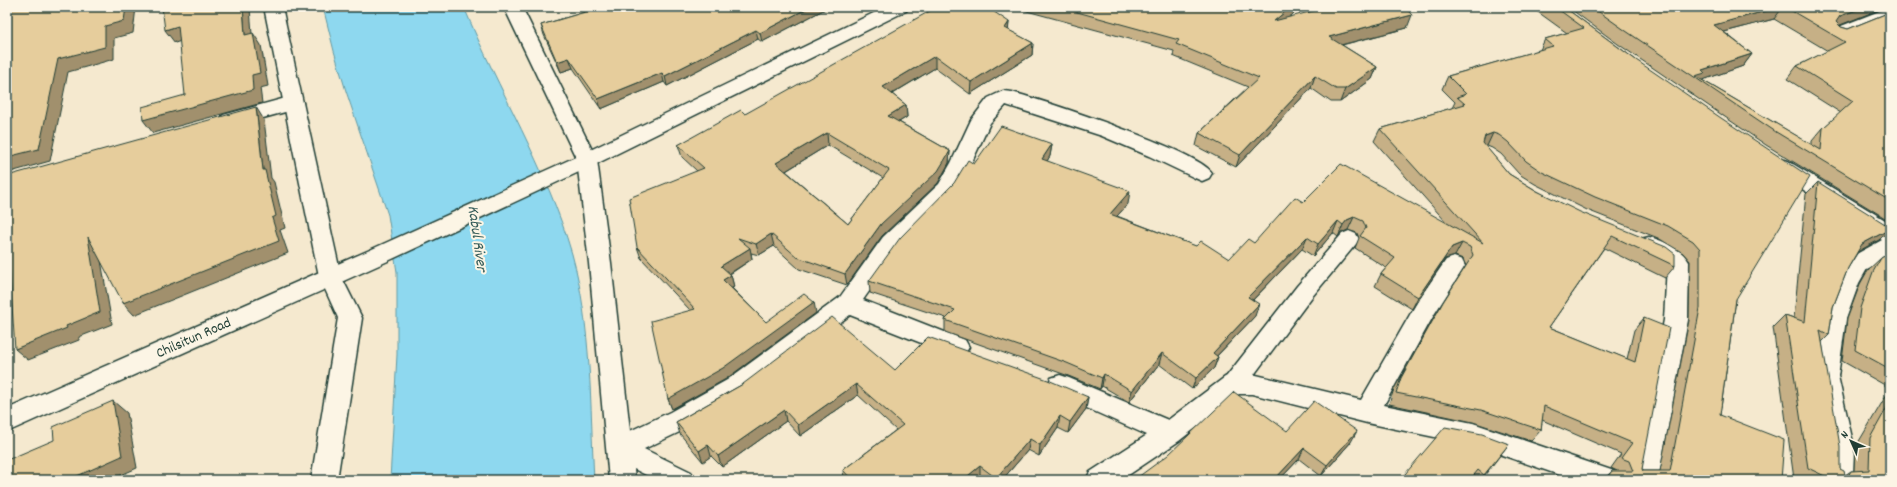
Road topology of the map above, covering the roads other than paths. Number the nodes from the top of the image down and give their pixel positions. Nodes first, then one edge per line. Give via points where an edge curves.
1 (273, 7) edge
2 (513, 7) edge
3 (900, 7) edge
4 (1890, 12) edge
5 (1836, 34) edge
6 (293, 103) junction
7 (210, 126) edge
8 (1764, 156) edge
9 (586, 160) junction
10 (1202, 173) dead end
11 (1890, 234) edge
12 (1630, 238) edge
13 (1349, 239) dead end
14 (1890, 246) edge
15 (1454, 266) dead end
16 (330, 276) junction
17 (848, 304) junction
18 (974, 354) edge
19 (1041, 378) edge
20 (1234, 384) junction
21 (1367, 412) junction
22 (7, 421) edge
23 (1170, 433) junction
24 (618, 449) junction
25 (324, 480) edge
26 (622, 480) edge
27 (682, 480) edge
28 (1099, 480) edge
29 (1608, 480) edge
30 (1645, 480) edge
31 (1840, 480) edge

1 - 6 street
2 - 9 street
3 - 9 street, Chilsitun Road
4 - 5 street
6 - 7 street
6 - 16 street
8 - 11 street
9 - 16 street, Chilsitun Road
9 - 24 street via 600,263
10 - 17 street via 1167,154 1071,118 1003,98 981,120 961,164 946,189 891,243
12 - 30 street via 1665,252 1678,262 1676,320
13 - 20 lane via 1304,292
14 - 31 street via 1859,262 1848,281 1834,319 1826,376 1841,448
15 - 21 street via 1427,306
16 - 22 street, Chilsitun Road
16 - 25 street via 350,318
17 - 18 street
17 - 24 street via 736,387 679,420
19 - 23 street
20 - 21 street via 1252,384
20 - 23 street
21 - 29 street via 1473,434
23 - 28 street
24 - 26 street
24 - 27 street

